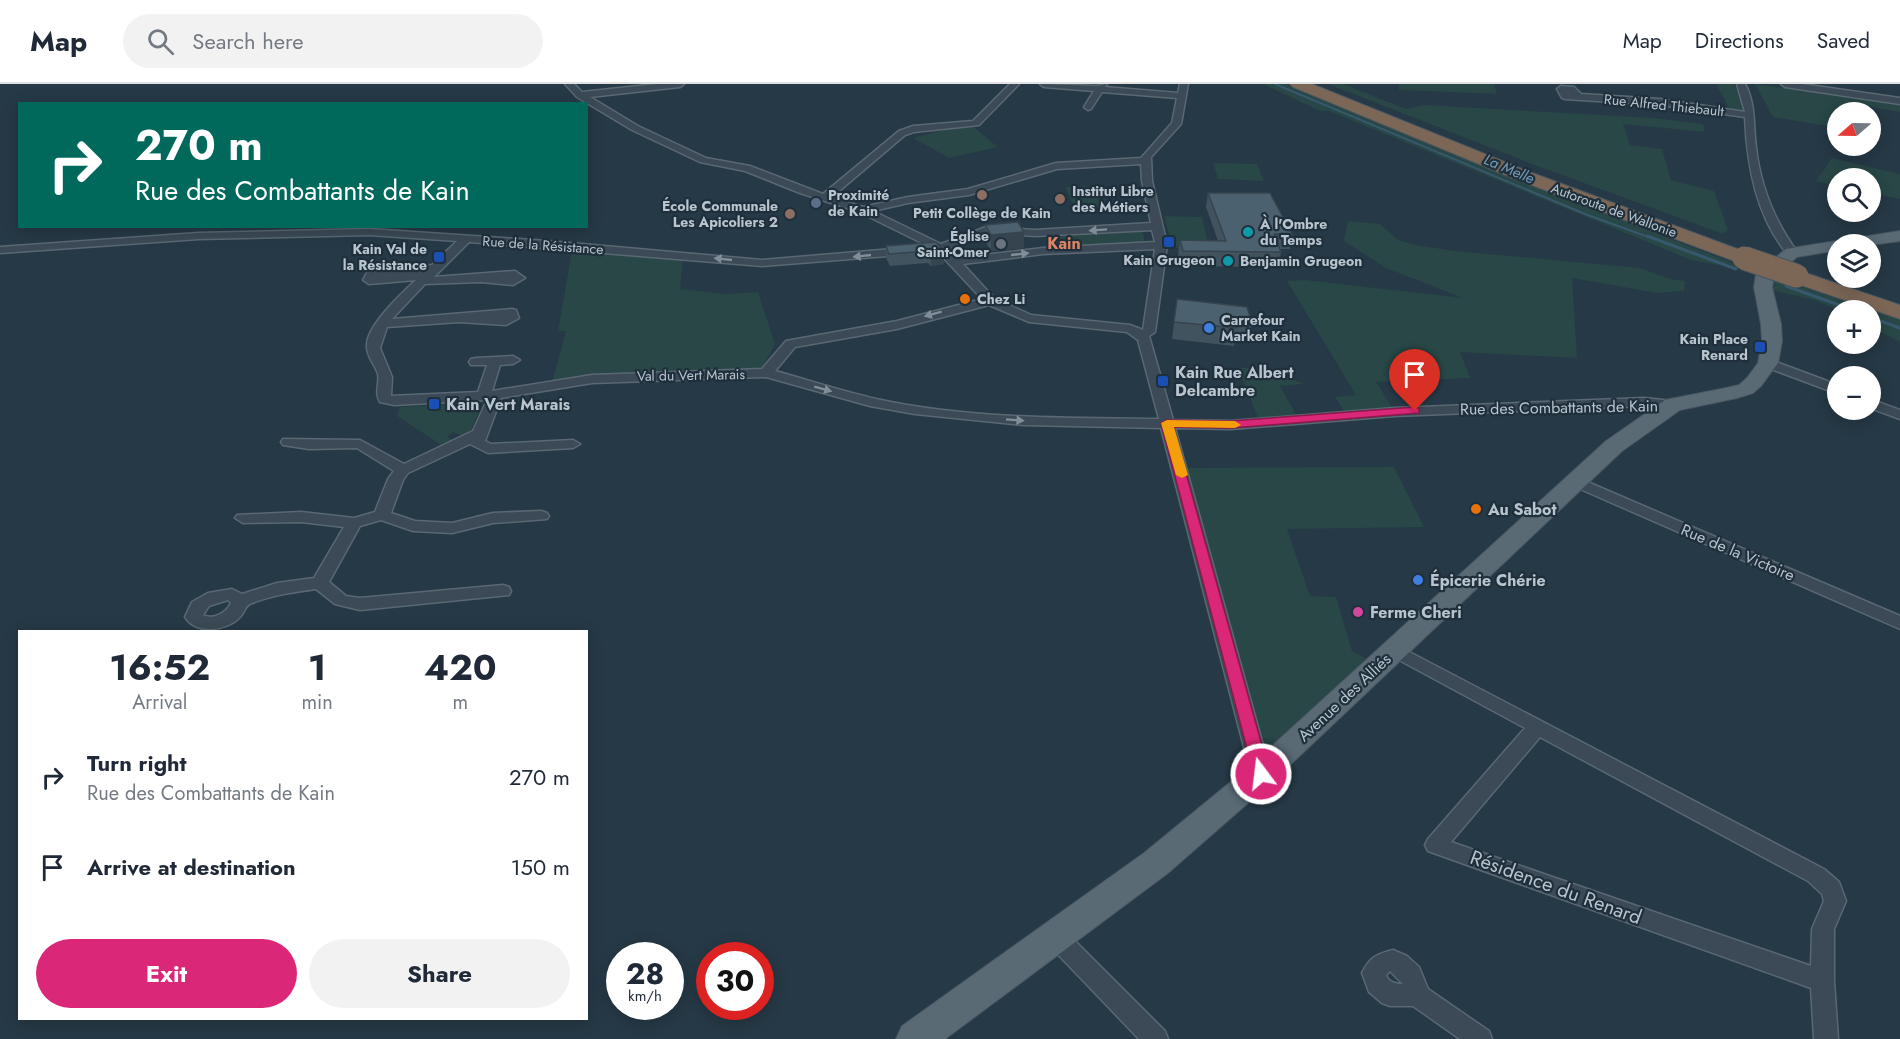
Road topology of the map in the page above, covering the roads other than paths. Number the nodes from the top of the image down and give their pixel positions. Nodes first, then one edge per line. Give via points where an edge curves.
1 (569, 84) edge
2 (680, 84) edge
3 (1015, 84) edge
4 (1044, 84) edge
5 (1184, 84) edge
6 (1298, 84) edge
7 (1318, 84) edge
8 (1741, 84) edge
9 (1785, 84) edge
10 (1101, 87) edge
11 (1566, 87) edge
12 (578, 93) junction
13 (1180, 96) junction
14 (1900, 101) edge
15 (1088, 107) dead end
16 (1750, 115) junction
17 (1146, 161) junction
18 (824, 198) junction
19 (863, 210) junction
20 (1157, 226) junction
21 (1032, 233) junction
22 (1900, 236) edge
23 (1881, 239) edge
24 (465, 240) junction
25 (1161, 245) junction
26 (1827, 247) edge
27 (941, 248) junction
28 (0, 250) edge
29 (1043, 251) junction
30 (1792, 254) junction
31 (1750, 255) junction
32 (955, 262) junction
33 (1802, 273) junction
34 (429, 275) junction
35 (481, 278) dead end
36 (1900, 300) edge
37 (990, 301) junction
38 (398, 306) junction
39 (1900, 312) edge
40 (459, 318) dead end
41 (423, 320) junction
42 (382, 324) junction
43 (1141, 334) junction
44 (513, 360) dead end
45 (495, 361) junction
46 (476, 362) dead end
47 (1768, 363) junction
48 (766, 373) junction
49 (1827, 386) edge
50 (490, 396) junction
51 (1673, 405) junction
52 (1881, 407) edge
53 (1900, 415) edge
54 (1167, 423) junction
55 (480, 434) junction
56 (288, 442) dead end
57 (573, 444) dead end
58 (403, 470) junction
59 (1576, 482) junction
60 (382, 515) junction
61 (541, 516) dead end
62 (243, 518) dead end
63 (354, 523) junction
64 (320, 583) junction
65 (503, 591) dead end
66 (240, 601) dead end
67 (1900, 623) edge
68 (1394, 650) junction
69 (1537, 727) junction
70 (1261, 774) junction
71 (1056, 937) junction
72 (1822, 981) junction
73 (1417, 995) dead end
74 (915, 1039) edge
75 (1156, 1039) edge
76 (1480, 1039) edge
77 (1826, 1039) edge

1 - 12 street
2 - 12 street
3 - 18 street via 976,123 902,133
4 - 10 street
5 - 13 street
6 - 31 highway, Autoroute de Wallonie via 1521,175
7 - 31 highway, Autoroute de Wallonie
8 - 16 street
9 - 14 street
10 - 13 street
10 - 15 street
11 - 16 street, Rue Alfred Thiebault via 1578,97 1659,102
12 - 18 street via 635,128 702,160 747,168
13 - 17 street via 1176,124 1150,151
16 - 30 street via 1751,150 1761,189 1778,237
17 - 19 street via 1056,166 969,192
17 - 20 street
18 - 19 street
19 - 27 street
20 -> 21 street, Rue de la Résistance
20 - 25 street
21 - 27 street, Rue de la Résistance via 986,230
21 - 29 street
22 - 23 main road
27 -> 24 street, Rue de la Résistance via 762,262
24 - 28 street, Rue de la Résistance via 369,232 160,238
24 - 34 street
25 - 29 street
25 - 43 street via 1149,332
26 - 30 main road
27 - 32 street
32 -> 29 street
30 - 47 main road via 1766,274 1763,287 1771,333
31 - 33 highway, Autoroute de Wallonie, bridge
32 - 37 street
33 - 36 highway, Autoroute de Wallonie
33 - 39 highway, Autoroute de Wallonie
34 - 35 street
34 - 38 street
37 - 43 street via 1029,318 1122,327
37 -> 48 street, Val du Vert Marais via 897,325 791,344
38 - 41 street
38 - 42 street
40 - 41 street
41 - 42 street
42 - 50 street, Val du Vert Marais via 374,337 375,358 385,375 385,399
43 - 54 street via 1147,342
44 - 45 street
45 - 46 street
45 - 50 street
47 - 49 street
47 - 51 main road via 1746,389
48 - 50 street, Val du Vert Marais via 592,379
48 -> 54 street, Rue des Combattants de Kain via 915,410 1024,421
50 - 55 street
51 - 54 street, Rue des Combattants de Kain via 1644,402 1446,409 1231,425
51 - 59 main road, Avenue des Alliés via 1614,446
52 - 53 street
54 - 70 street
55 - 57 street via 477,443 488,449
55 - 58 street
56 - 58 street via 360,444
58 - 60 street
59 - 67 street, Rue de la Victoire
59 - 68 main road, Avenue des Alliés
60 - 61 street via 432,528 452,528 493,518
60 - 63 street
62 - 63 street via 301,517
63 - 64 street
64 - 65 street via 341,600 360,604
64 - 66 street via 277,588
68 - 69 street
68 - 70 main road, Avenue des Alliés
69 - 72 street via 1816,875 1831,889 1835,901 1823,929
69 - 72 street, Résidence du Renard via 1436,845
70 - 71 main road, Avenue des Alliés via 1156,863
71 - 74 main road, Avenue des Alliés
71 - 75 street
72 - 77 street
73 - 76 street

